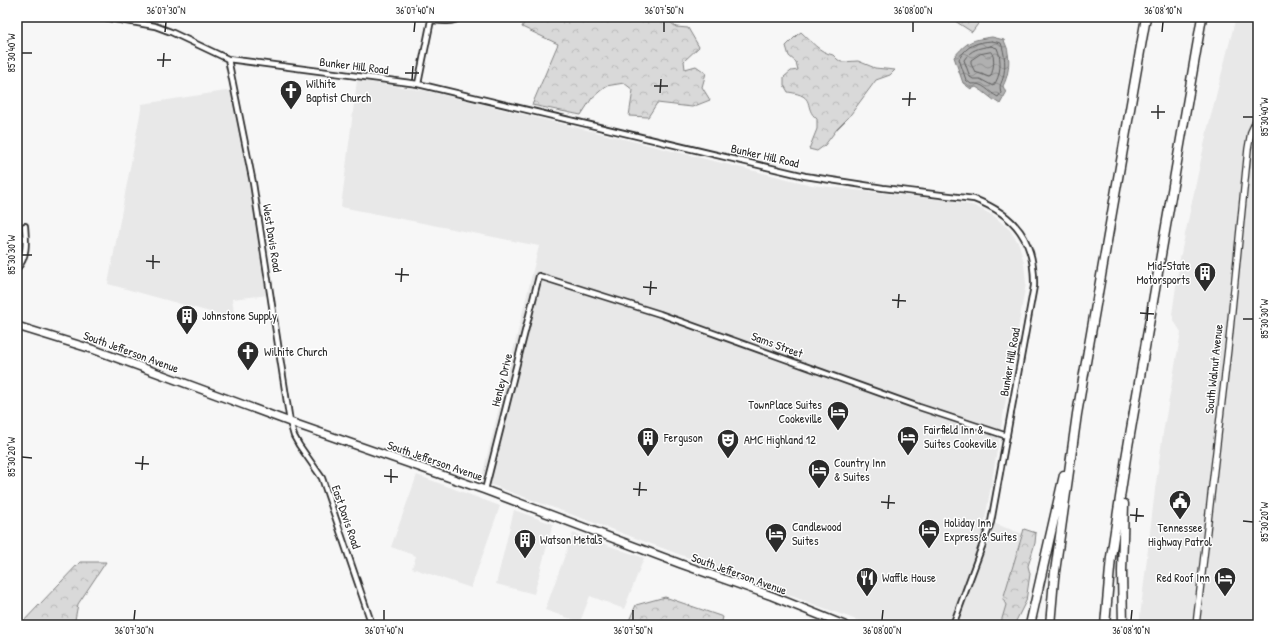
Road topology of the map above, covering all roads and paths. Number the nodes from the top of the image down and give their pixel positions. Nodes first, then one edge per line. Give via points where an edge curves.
1 (103, 17) edge
2 (426, 17) edge
3 (461, 17) edge
4 (1146, 17) edge
5 (1202, 17) edge
6 (431, 20) junction
7 (228, 58) junction
8 (418, 84) junction
9 (1258, 117) edge
10 (25, 226) dead end
11 (17, 268) edge
12 (539, 276) joint
13 (17, 326) edge
14 (1078, 414) junction
15 (290, 422) junction
16 (1007, 436) junction
17 (1126, 458) junction
18 (485, 490) junction
19 (372, 625) edge
20 (844, 625) edge
21 (953, 625) edge
22 (1030, 625) edge
23 (1050, 625) edge
24 (1104, 625) edge
25 (1123, 625) edge
26 (1196, 625) edge

1 - 7 street, Bunker Hill Road via 155,26
2 - 6 street
3 - 6 street via 447,21
4 - 14 highway
5 - 17 highway
6 - 8 street
7 - 8 street, Bunker Hill Road
7 - 15 street, West Davis Road via 253,183
8 - 16 street, Bunker Hill Road via 805,176 974,199 1004,213 1028,244 1034,272 1034,286
9 - 26 street, South Walnut Avenue via 1250,132
10 - 11 street via 25,254
12 - 16 street, Sams Street via 660,314
12 - 18 street, Henley Drive
13 - 15 main road, South Jefferson Avenue via 95,350
14 - 22 highway
14 - 23 highway via 1055,572
15 - 18 main road, South Jefferson Avenue
15 - 19 street, East Davis Road via 298,445 322,478
16 - 21 street, Bunker Hill Road via 991,522
17 - 24 highway
17 - 25 highway via 1122,558
18 - 20 main road, South Jefferson Avenue

